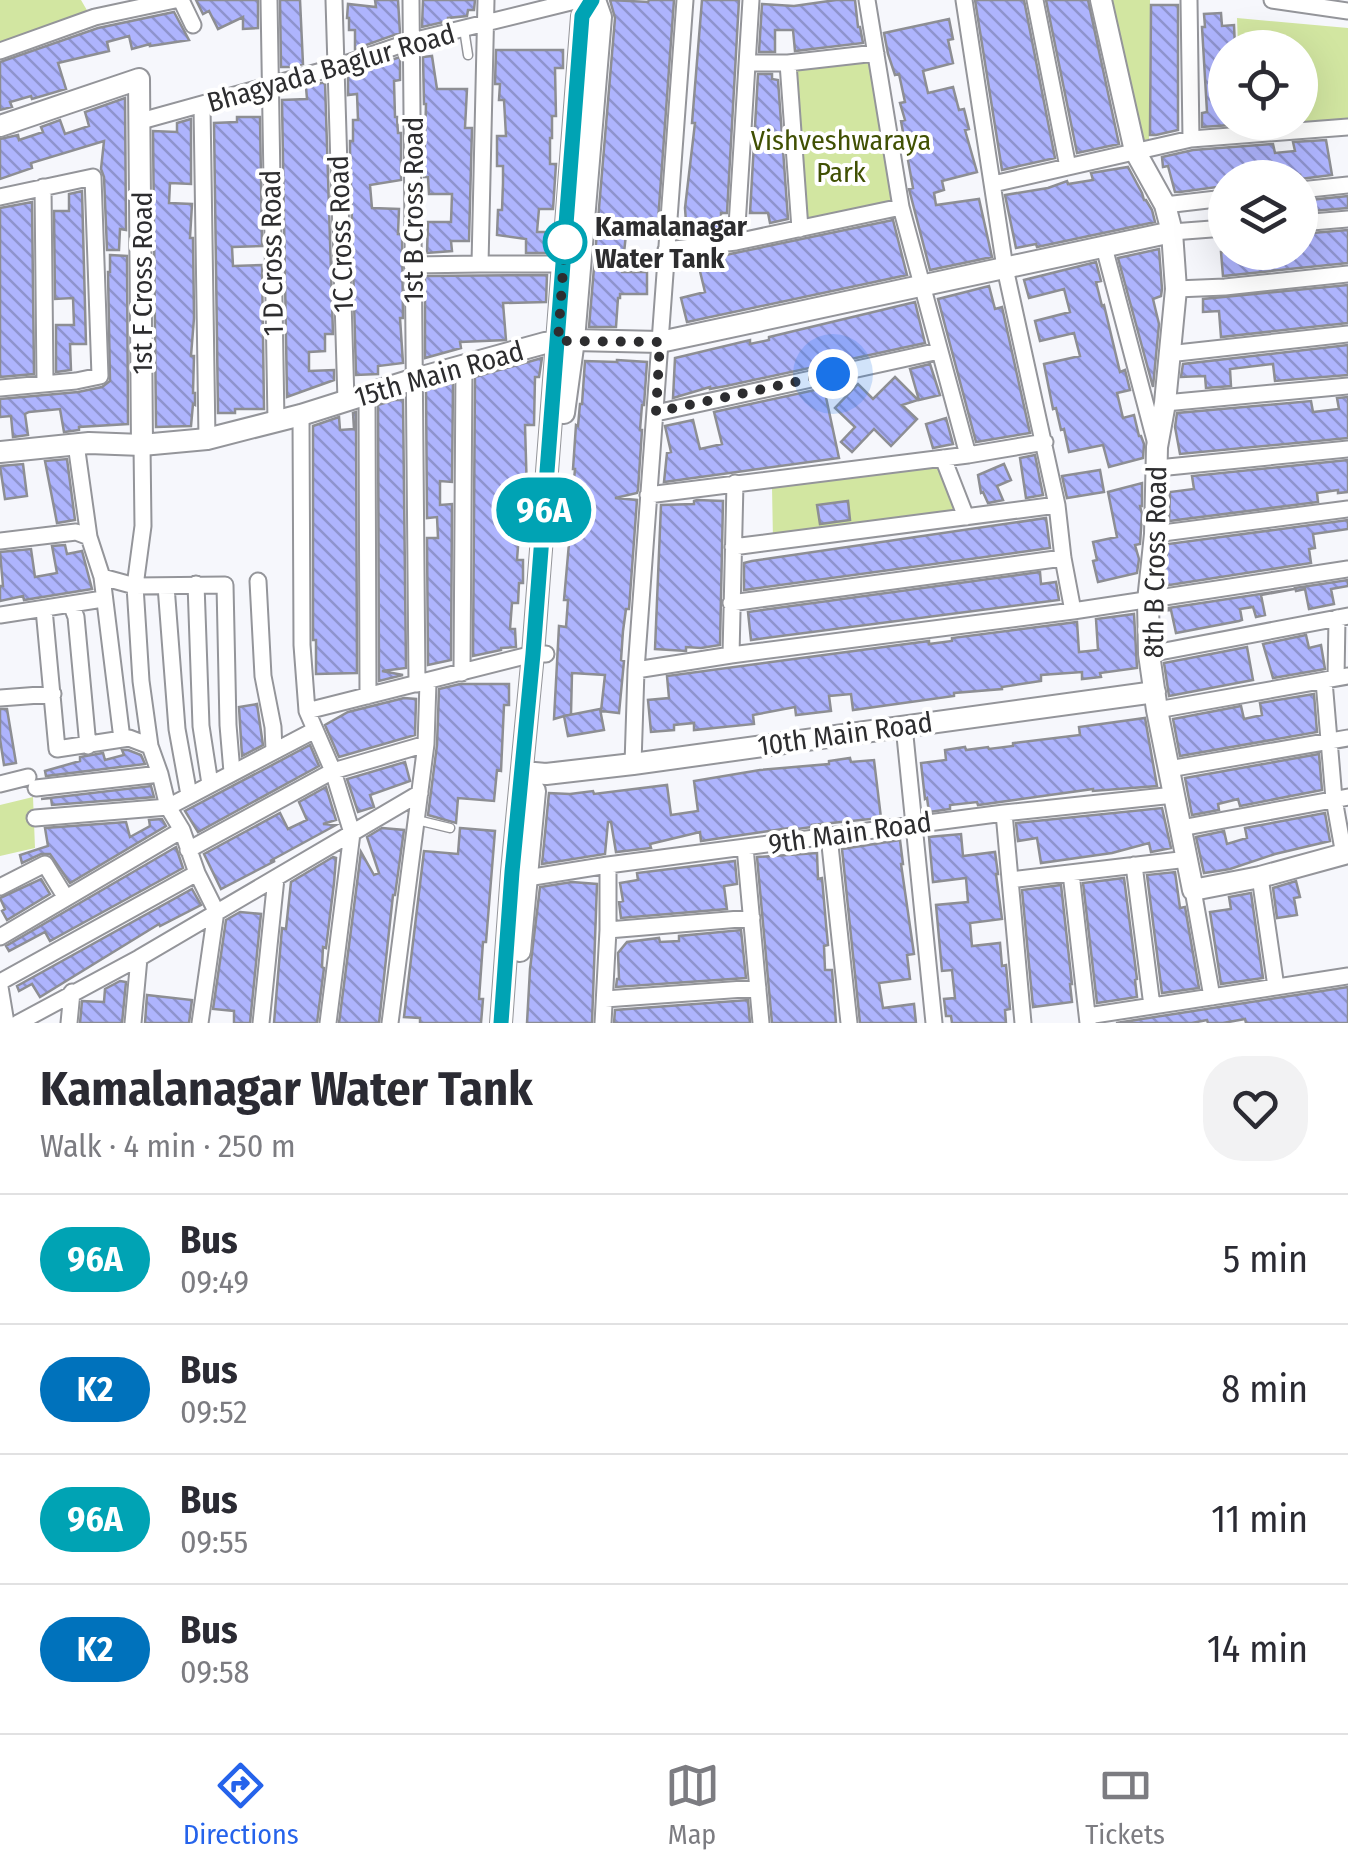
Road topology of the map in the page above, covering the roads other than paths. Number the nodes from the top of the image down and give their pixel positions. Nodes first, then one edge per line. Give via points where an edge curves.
1 (86, 0) edge
2 (178, 0) edge
3 (269, 0) edge
4 (334, 0) edge
5 (410, 0) edge
6 (486, 0) edge
7 (579, 0) edge
8 (593, 0) edge
9 (685, 0) edge
10 (751, 0) edge
11 (867, 0) edge
12 (964, 0) edge
13 (1034, 0) edge
14 (1102, 0) edge
15 (1189, 0) edge
16 (1272, 0) edge
17 (1348, 11) edge
18 (95, 17) junction
19 (485, 24) junction
20 (193, 25) dead end
21 (464, 30) junction
22 (412, 41) junction
23 (0, 51) edge
24 (876, 53) junction
25 (468, 55) dead end
26 (788, 63) junction
27 (747, 64) junction
28 (336, 67) junction
29 (269, 84) junction
30 (202, 106) junction
31 (141, 121) junction
32 (0, 126) edge
33 (1348, 127) edge
34 (1191, 138) junction
35 (1135, 151) junction
36 (1068, 167) junction
37 (993, 184) junction
38 (1348, 184) edge
39 (43, 186) junction
40 (1318, 188) edge
41 (0, 197) edge
42 (1208, 200) edge
43 (1166, 205) junction
44 (901, 207) junction
45 (1348, 219) edge
46 (1318, 221) edge
47 (800, 229) junction
48 (1208, 229) edge
49 (1172, 232) junction
50 (736, 242) junction
51 (1104, 248) junction
52 (666, 250) junction
53 (480, 264) junction
54 (563, 264) junction
55 (412, 265) junction
56 (1005, 268) junction
57 (1348, 274) edge
58 (922, 286) junction
59 (1176, 289) junction
60 (1348, 334) edge
61 (566, 340) junction
62 (660, 342) junction
63 (939, 351) junction
64 (1168, 354) junction
65 (464, 364) junction
66 (415, 379) junction
67 (46, 383) junction
68 (1348, 386) edge
69 (0, 388) edge
70 (368, 394) junction
71 (346, 401) junction
72 (1165, 403) junction
73 (656, 412) junction
74 (302, 415) junction
75 (276, 422) junction
76 (207, 439) junction
77 (1045, 442) junction
78 (76, 444) junction
79 (142, 445) junction
80 (1348, 449) edge
81 (0, 452) edge
82 (968, 455) junction
83 (943, 458) junction
84 (1158, 458) junction
85 (735, 483) junction
86 (648, 495) junction
87 (1057, 505) junction
88 (1348, 510) edge
89 (966, 517) junction
90 (1154, 534) junction
91 (90, 537) junction
92 (0, 541) edge
93 (733, 548) junction
94 (1063, 558) junction
95 (1348, 569) edge
96 (102, 577) junction
97 (258, 581) dead end
98 (196, 584) junction
99 (135, 586) junction
100 (166, 586) junction
101 (103, 598) junction
102 (1148, 601) junction
103 (731, 603) junction
104 (71, 604) junction
105 (44, 610) junction
106 (1073, 612) junction
107 (0, 616) edge
108 (1342, 617) edge
109 (540, 654) junction
110 (1149, 654) junction
111 (731, 655) junction
112 (636, 670) junction
113 (462, 673) junction
114 (1336, 678) edge
115 (422, 683) junction
116 (53, 694) junction
117 (368, 696) junction
118 (0, 698) edge
119 (1156, 701) junction
120 (307, 711) junction
121 (904, 726) junction
122 (314, 730) junction
123 (1348, 738) edge
124 (122, 739) junction
125 (1327, 741) junction
126 (426, 744) junction
127 (88, 746) junction
128 (150, 746) junction
129 (274, 750) junction
130 (633, 764) junction
131 (1169, 769) junction
132 (333, 771) junction
133 (232, 772) junction
134 (530, 772) junction
135 (160, 774) junction
136 (0, 784) edge
137 (210, 784) junction
138 (420, 793) junction
139 (189, 794) junction
140 (1174, 795) junction
141 (1341, 798) edge
142 (168, 807) junction
143 (1004, 813) junction
144 (35, 818) dead end
145 (417, 820) junction
146 (915, 825) junction
147 (450, 828) dead end
148 (1181, 828) junction
149 (182, 830) junction
150 (352, 832) junction
151 (829, 836) junction
152 (745, 847) junction
153 (188, 850) junction
154 (1347, 858) edge
155 (1188, 859) junction
156 (608, 865) junction
157 (1134, 866) junction
158 (1071, 872) junction
159 (198, 873) junction
160 (1260, 877) junction
161 (276, 878) junction
162 (527, 878) junction
163 (1010, 880) junction
164 (0, 887) edge
165 (1193, 890) junction
166 (66, 898) junction
167 (216, 911) junction
168 (752, 918) junction
169 (608, 930) junction
170 (0, 937) edge
171 (139, 958) junction
172 (1348, 976) edge
173 (0, 984) edge
174 (1276, 987) junction
175 (758, 988) junction
176 (72, 992) junction
177 (1212, 997) junction
178 (605, 999) junction
179 (1152, 1006) junction
180 (1088, 1019) edge
181 (6, 1023) edge
182 (18, 1023) edge
183 (70, 1023) edge
184 (134, 1023) edge
185 (200, 1023) edge
186 (261, 1023) edge
187 (328, 1023) edge
188 (390, 1023) edge
189 (501, 1023) edge
190 (513, 1023) edge
191 (603, 1023) edge
192 (761, 1023) edge
193 (850, 1023) edge
194 (934, 1023) edge
195 (1023, 1023) edge

1 - 18 street
2 - 18 street
2 - 20 street
3 - 29 street, 1 D Cross Road
4 - 28 street, 1C Cross Road
5 - 22 street, 1st B Cross Road
6 - 19 street
7 - 19 street, Bhagyada Baglur Road
8 - 54 street via 582,16
8 - 61 street via 601,17
9 - 52 street
10 - 27 street
11 - 24 street
12 - 37 street
13 - 36 street
14 - 35 street, 8th B Cross Road
15 - 34 street
16 - 17 street
18 - 23 street
19 - 21 street, Bhagyada Baglur Road
19 - 53 street
21 - 22 street, Bhagyada Baglur Road
21 - 25 lane
22 - 28 street, Bhagyada Baglur Road
22 - 55 street, 1st B Cross Road
24 - 26 street
24 - 44 street
26 - 27 street
26 - 47 street
27 - 50 street
28 - 29 street, Bhagyada Baglur Road
28 - 71 street, 1C Cross Road
29 - 30 street, Bhagyada Baglur Road
29 - 75 street, 1 D Cross Road
30 - 31 street, Bhagyada Baglur Road
30 - 76 street
31 - 32 street, 1st F Cross Road via 139,79
31 - 79 street, 1st F Cross Road
33 - 34 street
34 - 35 street
35 - 36 street
35 - 43 street, 8th B Cross Road
36 - 37 street
37 - 56 street
38 - 40 street
39 - 41 street
39 - 67 street
39 - 67 street via 93,177 100,376
42 - 43 street
43 - 49 street, 8th B Cross Road
44 - 47 street
44 - 58 street
45 - 46 street
47 - 50 street
48 - 49 street
49 - 51 street, 15th Main Road
49 - 59 street, 8th B Cross Road
50 - 52 street
51 - 56 street, 15th Main Road
51 - 84 street
52 - 62 street
53 - 54 street
53 - 55 street
54 - 61 street
55 - 66 street, 1st B Cross Road
56 - 58 street, 15th Main Road
56 - 77 street
57 - 59 street
58 - 62 street, 15th Main Road
58 - 63 street
59 - 64 street, 8th B Cross Road
60 - 64 street
61 - 62 street, 15th Main Road
61 - 65 street, 15th Main Road
61 - 109 street
62 - 73 street
63 - 73 street
63 - 82 street
64 - 72 street, 8th B Cross Road
65 - 66 street, 15th Main Road
65 - 113 street
66 - 70 street, 15th Main Road
66 - 115 street, 1st B Cross Road
67 - 69 street
68 - 72 street
70 - 71 street, 15th Main Road
70 - 117 street
71 - 74 street, 15th Main Road
72 - 84 street, 8th B Cross Road
73 - 86 street
74 - 75 street, 15th Main Road
74 - 120 street
75 - 76 street, 15th Main Road
76 - 79 street, 15th Main Road
77 - 82 street
77 - 87 street
78 - 79 street, 15th Main Road
78 - 81 street, 15th Main Road
78 - 91 street
79 - 99 street via 143,526
80 - 84 street
82 - 83 street
83 - 85 street
83 - 89 street
84 - 90 street, 8th B Cross Road
85 - 86 street
85 - 93 street
86 - 112 street
87 - 89 street
87 - 94 street
88 - 90 street
89 - 93 street
90 - 102 street, 8th B Cross Road
91 - 92 street via 76,532
91 - 96 street
93 - 103 street
94 - 103 street
94 - 106 street
95 - 102 street
96 - 99 street
96 - 101 street
97 - 129 street
98 - 100 street
98 - 133 street via 225,584
98 - 137 street via 200,726
99 - 100 street
99 - 128 street
100 - 139 street via 176,729
101 - 104 street
101 - 124 street
102 - 106 street
102 - 110 street, 8th B Cross Road
103 - 111 street
104 - 105 street
104 - 127 street
105 - 107 street
105 - 116 street
106 - 111 street
108 - 110 street
108 - 114 street
109 - 113 street
109 - 134 street
110 - 119 street, 8th B Cross Road
111 - 112 street
112 - 130 street
113 - 115 street
114 - 119 street
114 - 125 street
115 - 117 street
115 - 126 street, 1st B Cross Road
116 - 118 street
116 - 127 street via 57,750
117 - 120 street
119 - 121 street, 10th Main Road
119 - 131 street, 8th B Cross Road
120 - 122 street
121 - 130 street, 10th Main Road
121 - 146 street
122 - 129 street
122 - 132 street
123 - 125 street
124 - 127 street
124 - 128 street
125 - 131 street
125 - 141 street
126 - 132 street
126 - 138 street, 1st B Cross Road
128 - 135 street
129 - 133 street
130 - 134 street, 10th Main Road
131 - 140 street, 8th B Cross Road
132 - 150 street
132 - 153 street
133 - 137 street
134 - 162 street
134 - 189 street via 512,872
135 - 136 street
135 - 142 street
137 - 139 street
138 - 145 street, 1st B Cross Road
138 - 150 street
139 - 142 street
140 - 143 street, 9th Main Road
140 - 148 street, 8th B Cross Road
141 - 148 street
141 - 154 street
142 - 144 street
142 - 149 street
143 - 146 street, 9th Main Road
143 - 163 street
145 - 147 lane
145 - 188 street, 1st B Cross Road
146 - 151 street, 9th Main Road
146 - 194 street
148 - 155 street, 8th B Cross Road
149 - 153 street
149 - 166 street
150 - 161 street
150 - 187 street
151 - 152 street, 9th Main Road
151 - 193 street
152 - 156 street, 9th Main Road
152 - 168 street
153 - 159 street
154 - 160 street
155 - 157 street
155 - 165 street, 8th B Cross Road
156 - 162 street, 9th Main Road
156 - 169 street
157 - 158 street
157 - 179 street
158 - 163 street
158 - 180 street
159 - 167 street
159 - 173 street
160 - 165 street
160 - 174 street
161 - 167 street
161 - 186 street
162 - 190 street
163 - 195 street
164 - 166 street via 45,864
165 - 177 street
166 - 170 street
167 - 171 street
167 - 185 street
168 - 169 street
168 - 175 street
169 - 178 street
171 - 176 street
171 - 184 street
172 - 174 street
173 - 181 street
174 - 177 street
175 - 178 street
175 - 192 street
176 - 182 street
176 - 183 street
177 - 179 street
178 - 191 street
179 - 180 street

